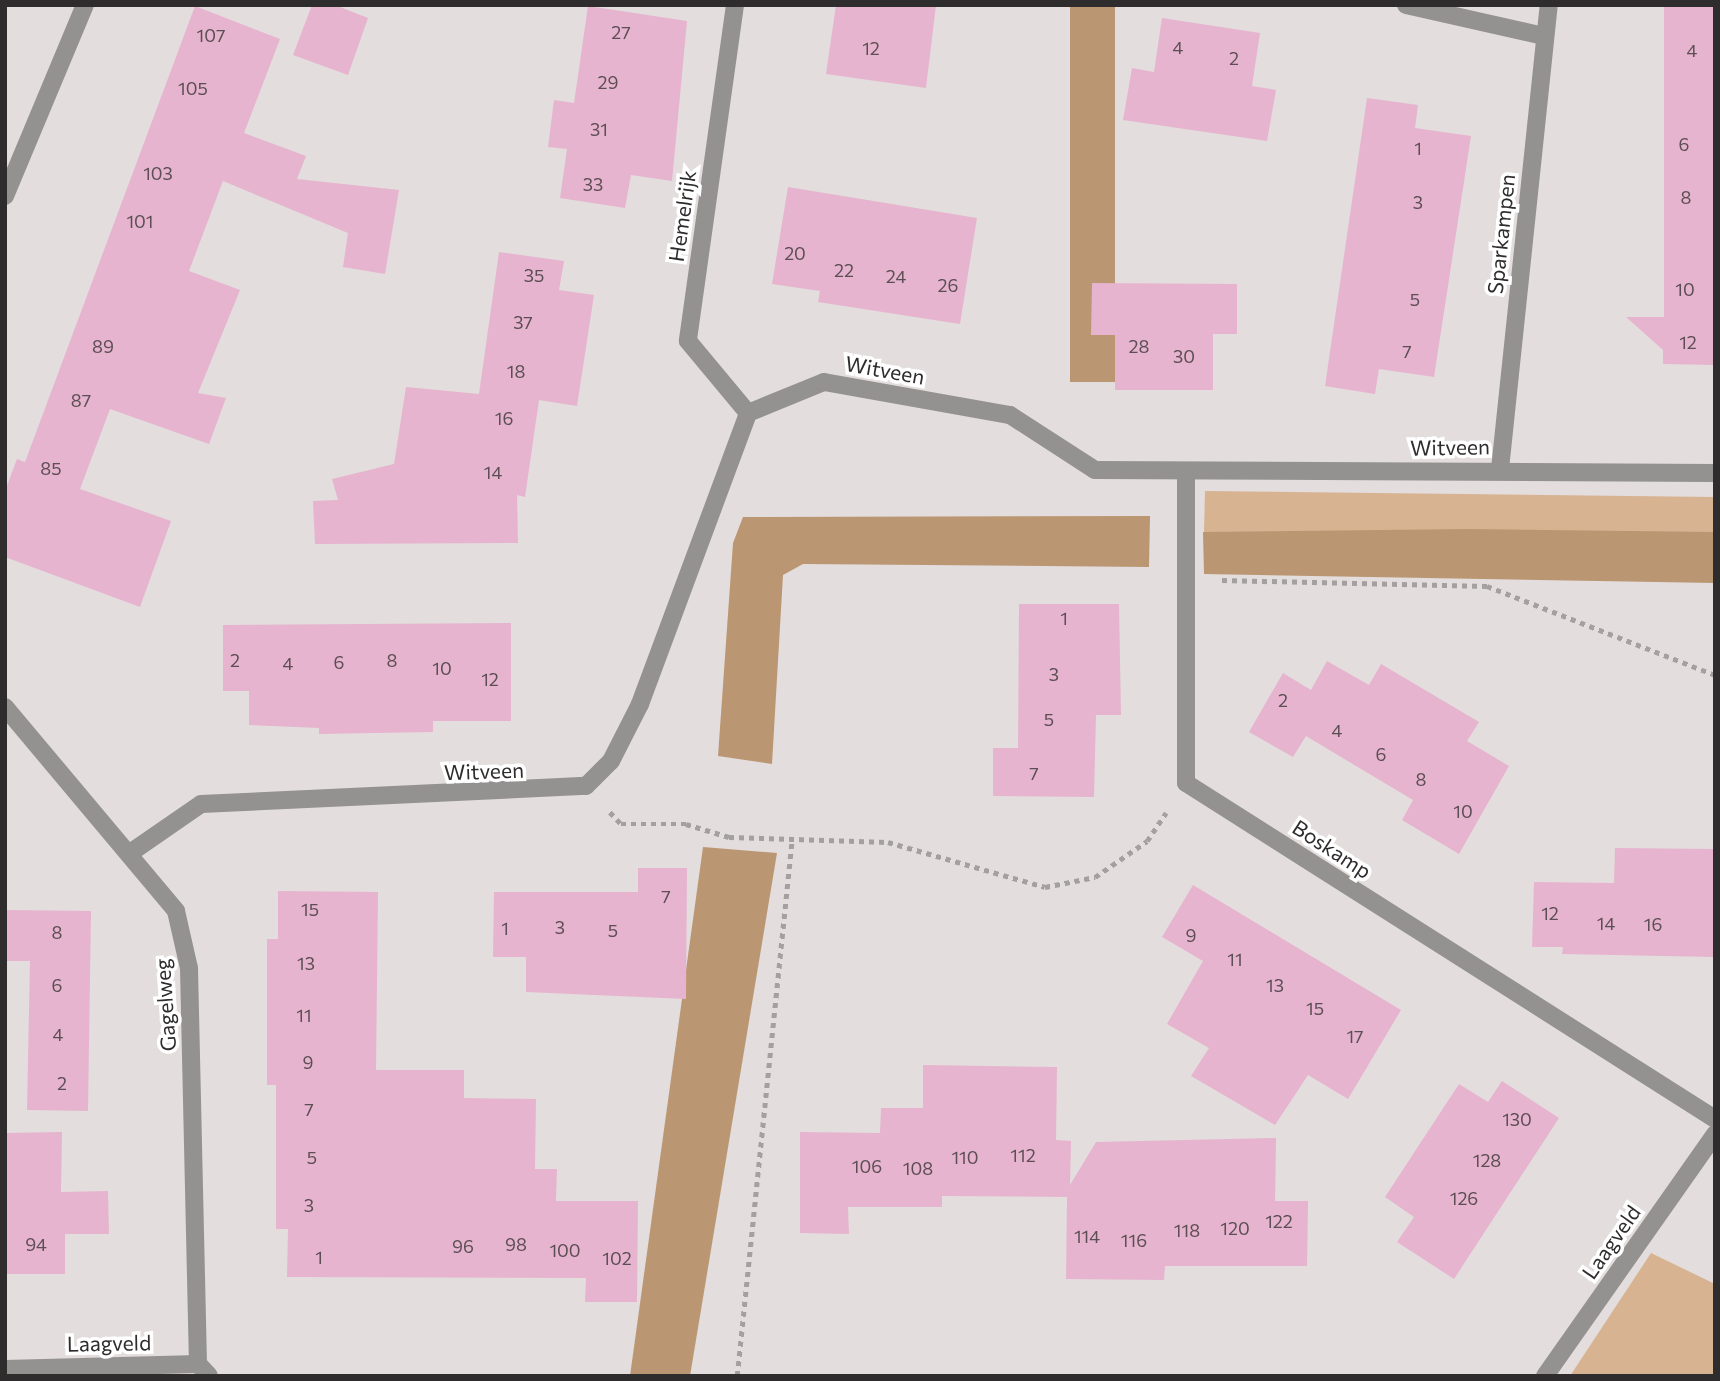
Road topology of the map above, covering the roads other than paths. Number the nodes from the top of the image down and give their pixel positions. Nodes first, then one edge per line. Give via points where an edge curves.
1 (85, 5) edge
2 (735, 5) edge
3 (1549, 5) edge
4 (1413, 7) edge
5 (1544, 36) junction
6 (5, 196) edge
7 (748, 413) junction
8 (1500, 469) junction
9 (1715, 473) edge
10 (1186, 474) junction
11 (5, 707) edge
12 (130, 853) junction
13 (1715, 1119) edge
14 (1715, 1134) edge
15 (5, 1368) edge
16 (203, 1370) edge
17 (1545, 1376) edge

1 - 6 street
2 - 7 street, Hemelrijk via 688,341
3 - 5 street, Sparkampen
4 - 5 street
5 - 8 street, Sparkampen
7 - 10 street, Witveen via 824,382 1010,415 1095,470
7 - 12 street, Witveen via 640,704 611,761 586,786 201,804
8 - 9 street, Witveen
8 - 10 street, Witveen
10 - 13 street, Boskamp via 1186,783
11 - 12 street, Gagelweg
12 - 16 street, Gagelweg via 176,911 190,968
14 - 17 street, Laagveld
15 - 16 street, Laagveld

